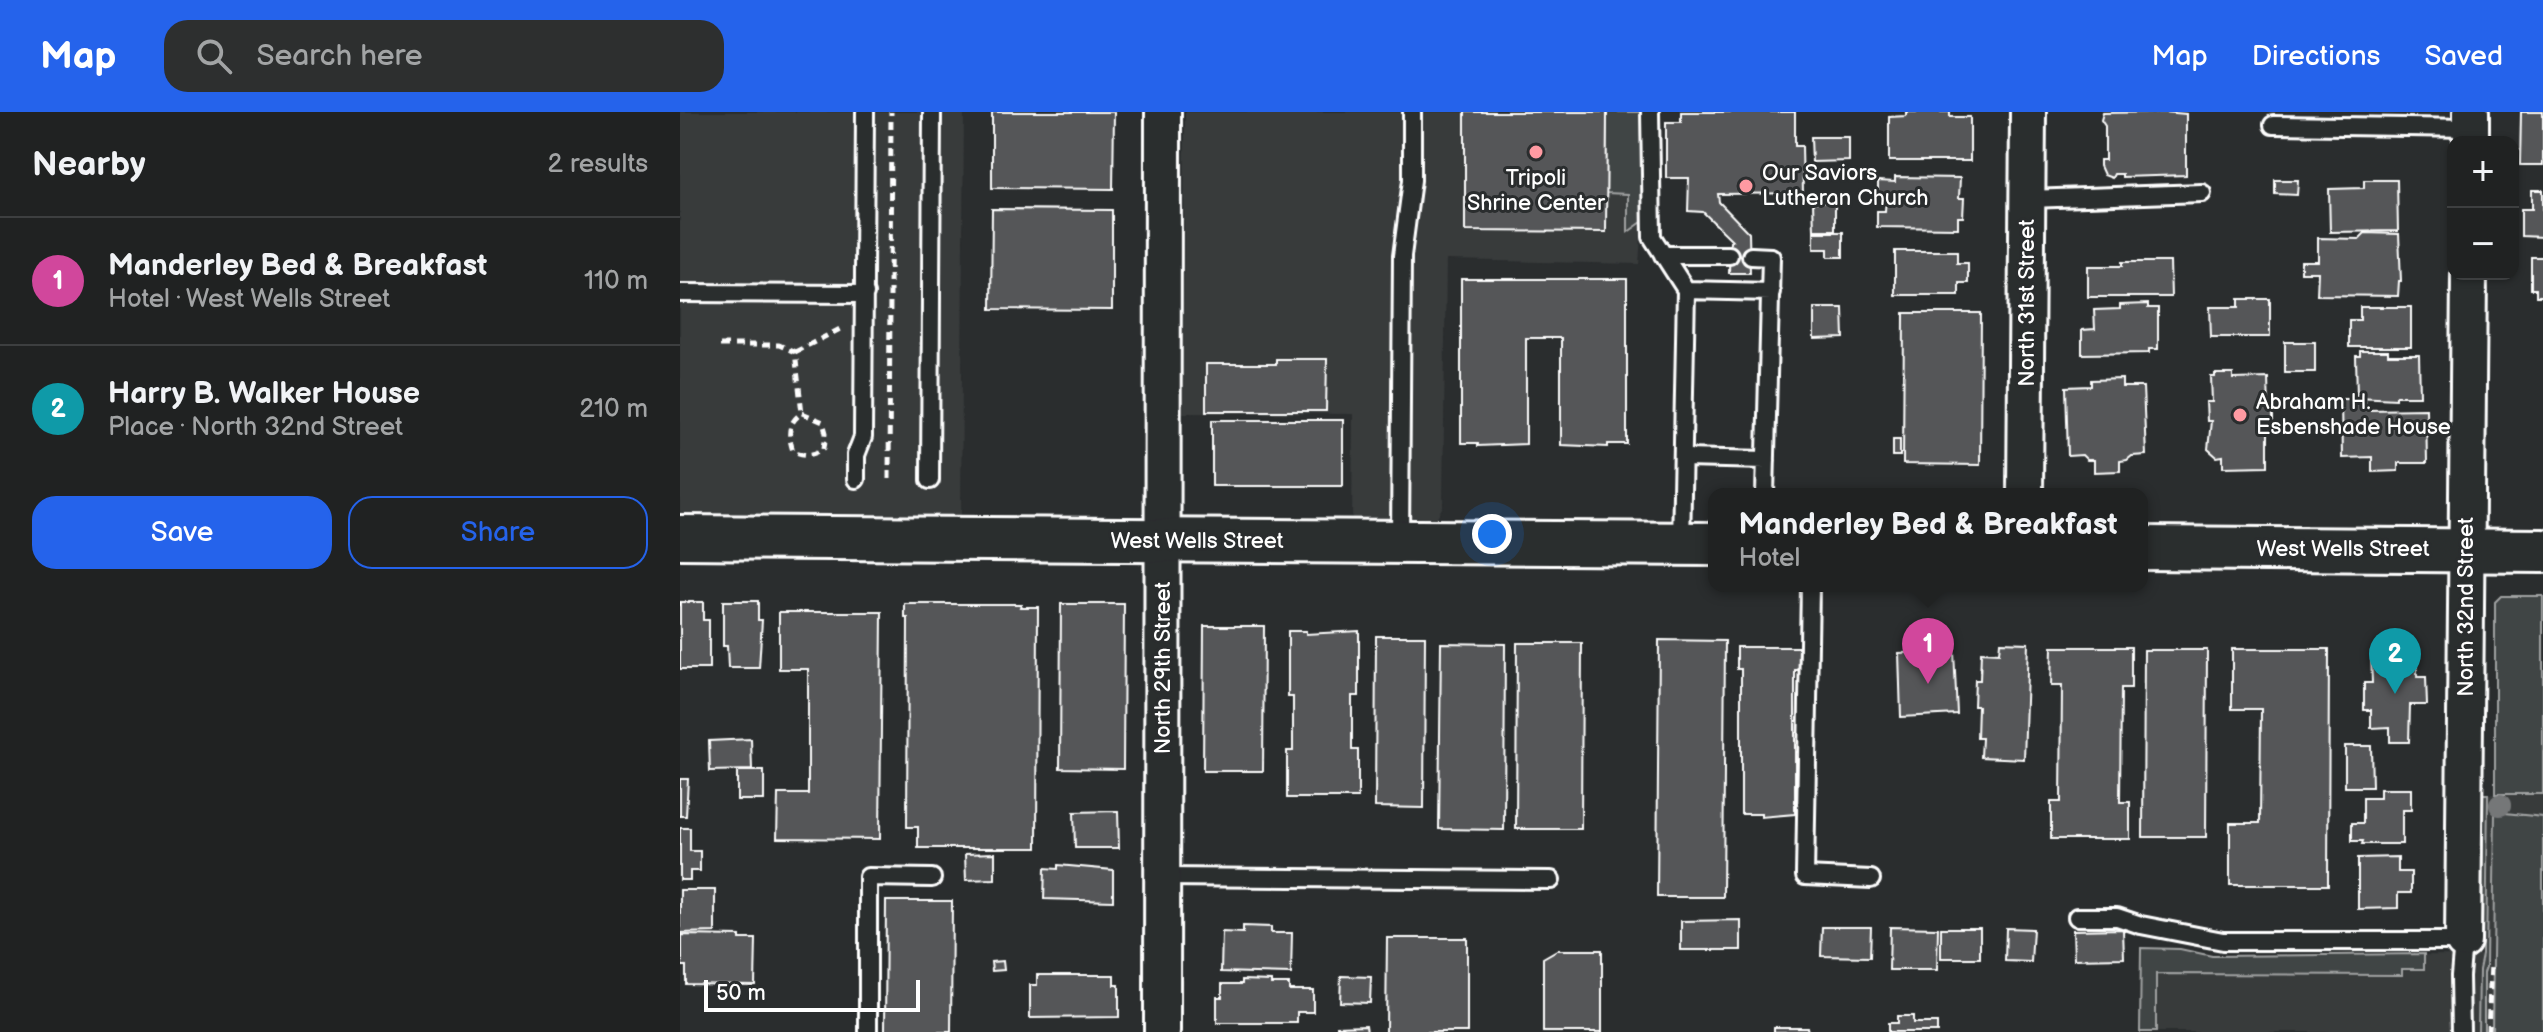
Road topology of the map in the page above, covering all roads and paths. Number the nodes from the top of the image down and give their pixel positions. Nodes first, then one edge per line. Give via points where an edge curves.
1 (865, 112) edge
2 (891, 112) edge
3 (932, 112) edge
4 (1163, 112) edge
5 (1412, 112) edge
6 (1650, 112) edge
7 (2028, 112) edge
8 (2273, 125) dead end
9 (2471, 127) edge
10 (2202, 193) dead end
11 (2028, 199) junction
12 (1663, 255) junction
13 (1729, 255) dead end
14 (1751, 256) dead end
15 (2469, 280) edge
16 (1686, 290) junction
17 (1771, 292) junction
18 (680, 293) edge
19 (865, 294) junction
20 (845, 326) dead end
21 (720, 345) dead end
22 (795, 352) junction
23 (802, 413) junction
24 (1684, 458) junction
25 (1766, 460) junction
26 (856, 479) dead end
27 (889, 479) dead end
28 (930, 480) dead end
29 (1765, 488) edge
30 (2025, 488) edge
31 (680, 537) edge
32 (1163, 540) junction
33 (1400, 542) junction
34 (1698, 544) edge
35 (2148, 548) edge
36 (2465, 550) junction
37 (2543, 551) edge
38 (1810, 592) edge
39 (1163, 877) junction
40 (932, 878) dead end
41 (1871, 879) dead end
42 (1551, 880) dead end
43 (2077, 917) dead end
44 (2463, 941) junction
45 (2491, 963) dead end
46 (868, 1032) edge
47 (1162, 1032) edge
48 (2461, 1032) edge
49 (2488, 1032) edge

1 - 19 lane
2 - 27 path
3 - 28 lane
4 - 32 street, North 29th Street
5 - 33 lane via 1412,180 1402,256
6 - 12 lane via 1651,228
7 - 11 street, North 31st Street
8 - 9 lane
10 - 11 lane
11 - 30 street, North 31st Street
12 - 13 lane
12 - 16 lane
14 - 17 lane via 1771,257
15 - 36 street, North 32nd Street
16 - 17 lane
16 - 24 lane
17 - 25 lane
18 - 19 lane
19 - 26 lane via 863,437
20 - 22 path
21 - 22 path via 779,345
22 - 23 path
23 - 23 path via 823,422 824,448 815,454 793,451 790,425
24 - 25 lane
24 - 34 lane
25 - 29 lane
31 - 32 street, West Wells Street
32 - 33 street, West Wells Street
32 - 39 street, North 29th Street
33 - 34 street, West Wells Street
35 - 36 street, West Wells Street
36 - 37 street, West Wells Street
36 - 44 street, North 32nd Street
38 - 41 lane via 1805,876
39 - 42 lane
39 - 47 street, North 29th Street
40 - 46 lane via 868,877
43 - 44 lane via 2117,917 2223,941
44 - 48 lane
45 - 49 path

